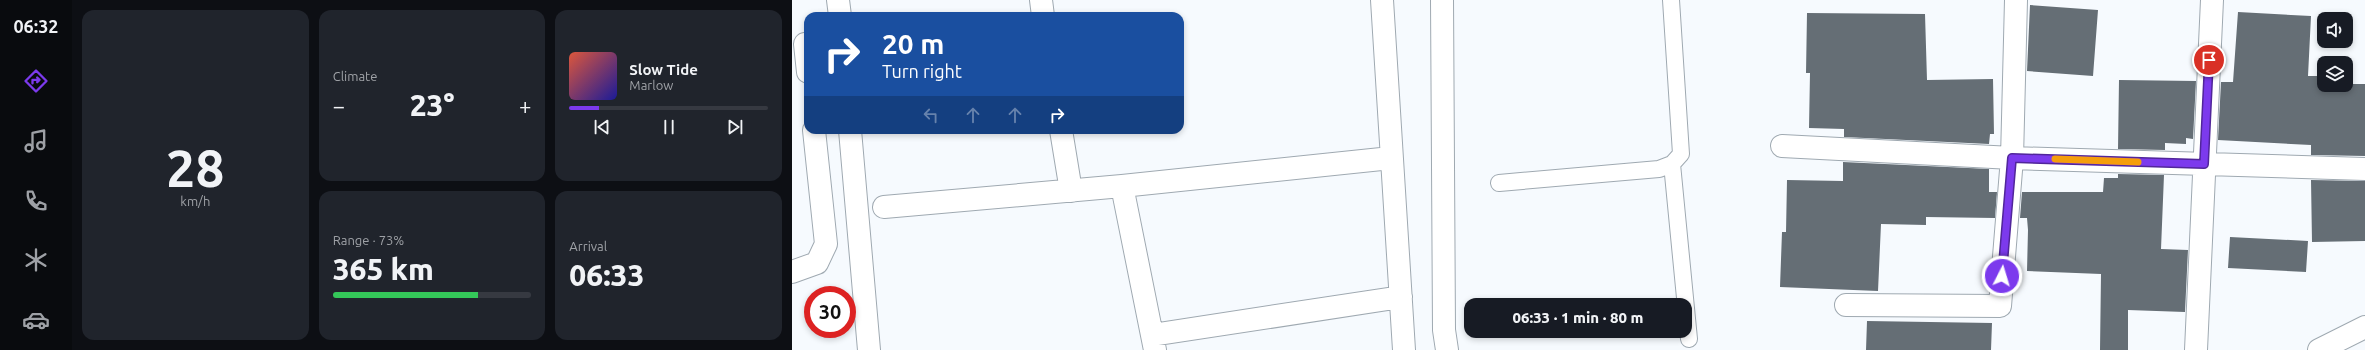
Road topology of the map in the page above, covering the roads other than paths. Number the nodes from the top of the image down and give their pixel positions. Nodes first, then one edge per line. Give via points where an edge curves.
1 (838, 0) edge
2 (1040, 0) edge
3 (1382, 0) edge
4 (1442, 0) edge
5 (1671, 0) edge
6 (2016, 0) edge
7 (2212, 0) edge
8 (840, 12) edge
9 (1042, 12) edge
10 (814, 134) edge
11 (850, 134) edge
12 (1062, 134) edge
13 (1782, 146) dead end
14 (1391, 158) junction
15 (2012, 158) junction
16 (1672, 164) junction
17 (2204, 164) junction
18 (2365, 169) edge
19 (1499, 183) dead end
20 (1122, 186) junction
21 (1070, 191) junction
22 (884, 207) dead end
23 (792, 272) edge
24 (1401, 297) junction
25 (1846, 304) dead end
26 (2365, 327) edge
27 (1690, 339) dead end
28 (1154, 342) edge
29 (870, 350) edge
30 (1404, 350) edge
31 (1447, 350) edge
32 (2196, 350) edge
33 (2319, 350) edge

1 - 8 street
2 - 9 street
3 - 14 street
4 - 31 street via 1444,330
5 - 16 lane via 1681,154
6 - 15 street
7 - 17 street
10 - 23 street via 826,244 817,263
11 - 29 street
12 - 21 street
13 - 15 street
14 - 20 street
14 - 24 street
15 - 17 street
15 - 25 street via 2000,306
16 - 19 lane via 1659,169
16 - 27 lane
17 - 18 street
17 - 32 street
20 - 21 street
20 - 28 street
21 - 22 street
24 - 28 street
24 - 30 street
26 - 33 street

